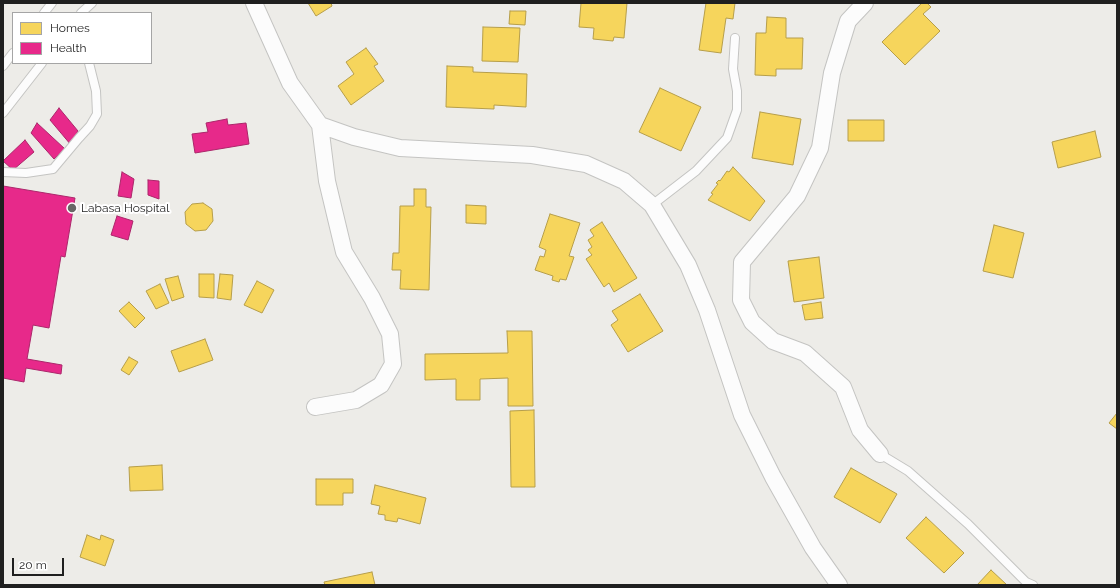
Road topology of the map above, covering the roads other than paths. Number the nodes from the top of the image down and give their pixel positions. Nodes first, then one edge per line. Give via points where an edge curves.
1 (52, 3) edge
2 (92, 3) edge
3 (254, 3) edge
4 (865, 3) edge
5 (45, 12) edge
6 (82, 12) edge
7 (735, 38) dead end
8 (12, 54) edge
9 (41, 64) edge
10 (89, 64) edge
11 (3, 66) edge
12 (3, 113) edge
13 (320, 125) junction
14 (3, 172) edge
15 (652, 205) junction
16 (316, 407) dead end
17 (880, 454) joint
18 (839, 585) edge
19 (1033, 585) edge

1 - 5 lane
2 - 6 lane
3 - 13 street via 290,83
4 - 17 street via 848,21 832,73 820,148 797,196 742,262 741,300 752,322 773,341 804,353 843,387 860,430
7 - 15 lane via 733,69 737,110 727,138 696,171
8 - 11 lane
9 - 12 lane
10 - 14 lane via 96,91 97,114 90,126 53,169 26,173
13 - 15 street via 354,137 400,148 532,155 586,164 624,181
13 - 16 street via 327,181 344,252 390,334 393,364 381,385 356,400
15 - 18 street via 688,265 707,310 742,415 813,548
17 - 19 lane via 908,471 968,524 1026,582

